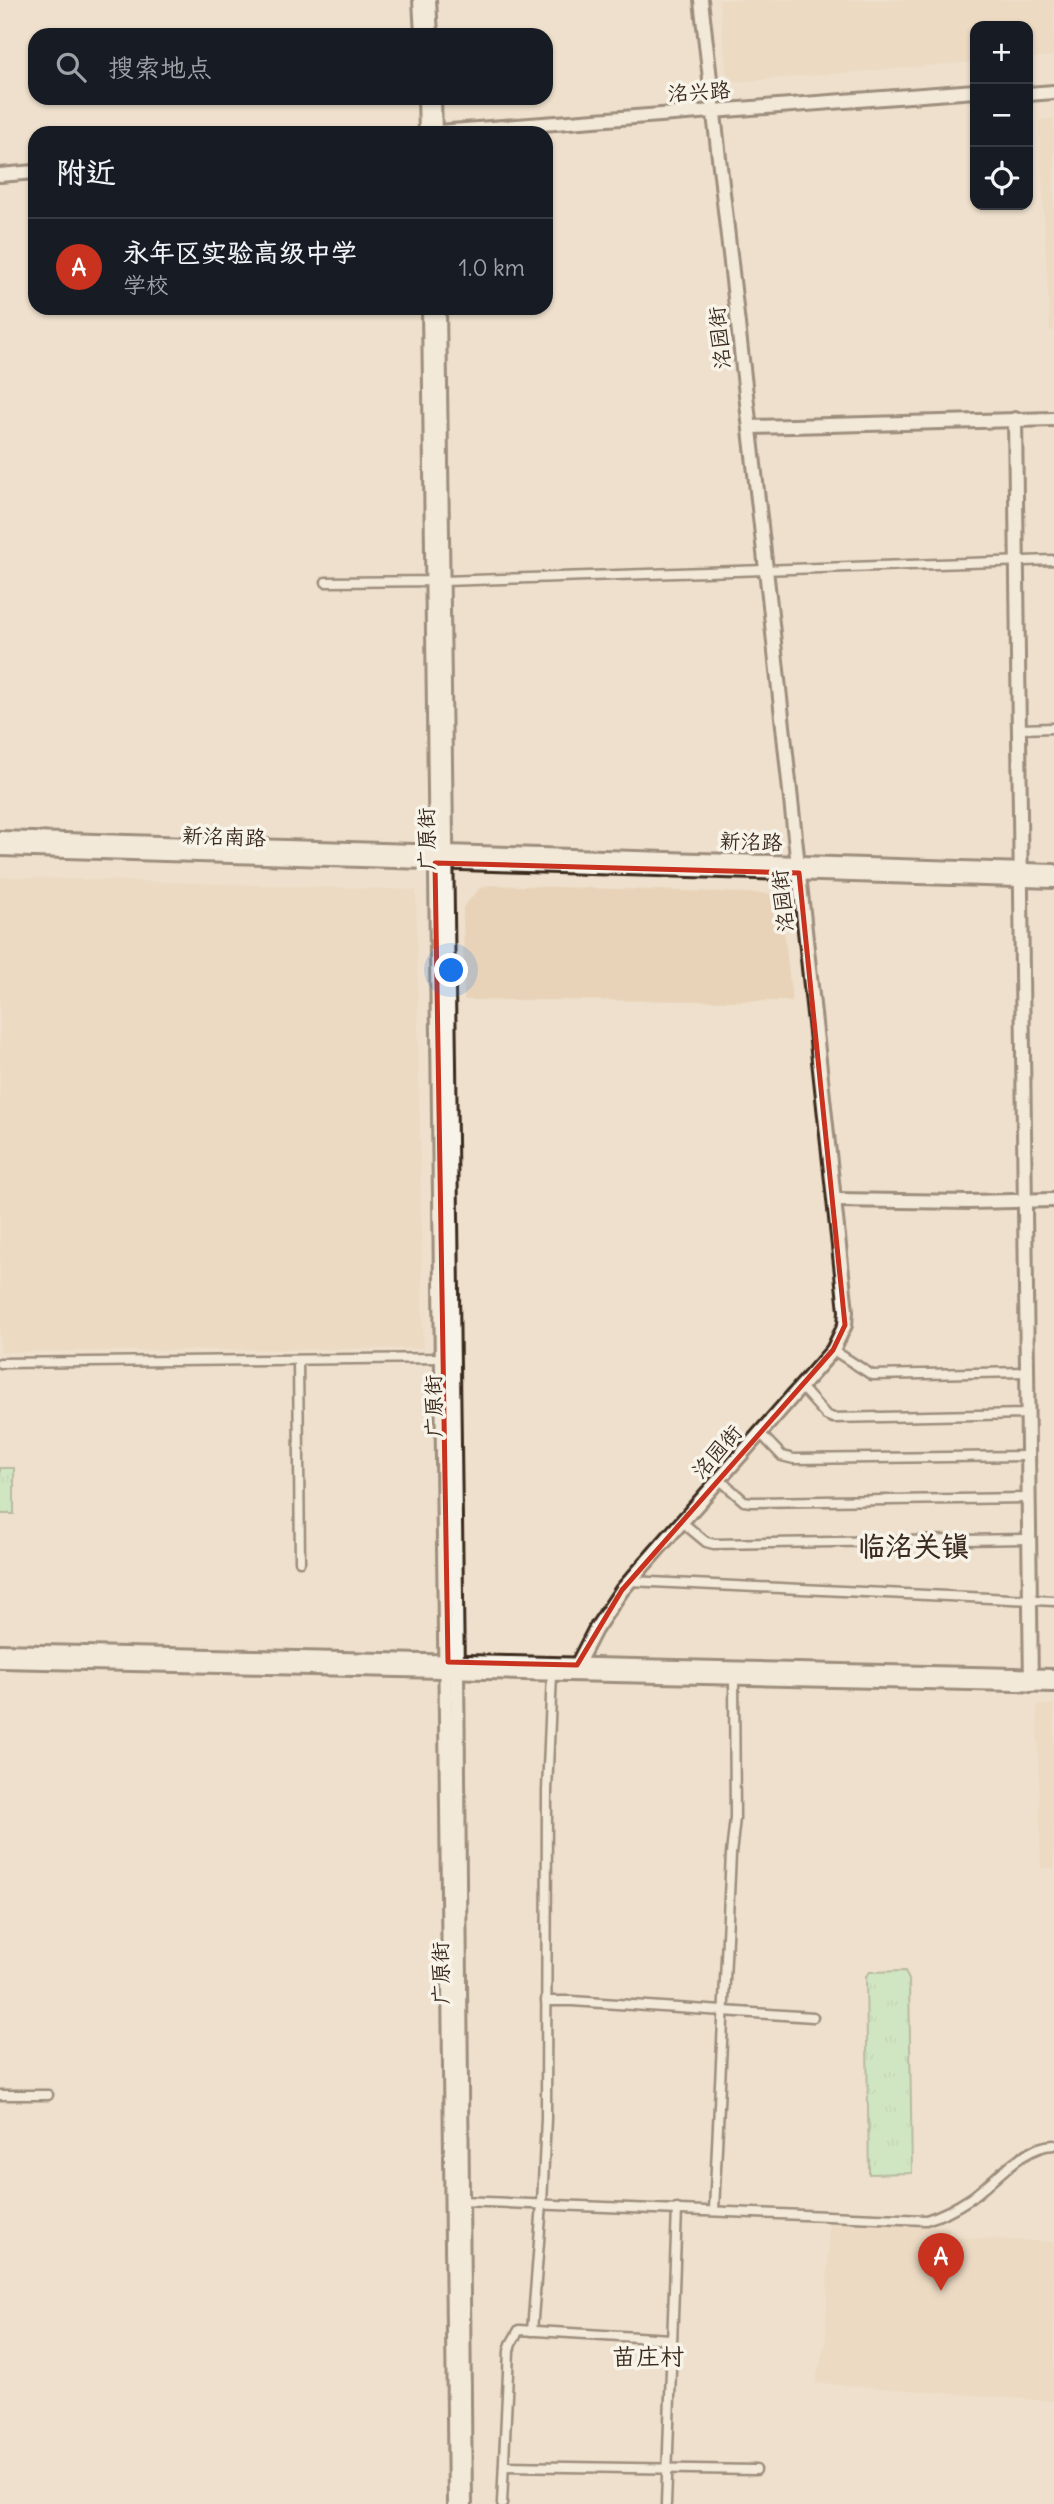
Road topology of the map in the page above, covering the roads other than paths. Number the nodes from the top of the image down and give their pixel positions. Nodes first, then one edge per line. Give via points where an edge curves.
1 (420, 0) edge
2 (429, 0) edge
3 (701, 0) edge
4 (422, 28) edge
5 (431, 28) edge
6 (1054, 85) edge
7 (1033, 87) edge
8 (970, 91) edge
9 (1054, 92) edge
10 (1033, 94) edge
11 (970, 99) edge
12 (425, 105) edge
13 (434, 105) edge
14 (715, 114) junction
15 (426, 126) edge
16 (435, 126) edge
17 (538, 126) edge
18 (553, 130) edge
19 (28, 165) edge
20 (0, 167) edge
21 (28, 173) edge
22 (0, 175) edge
23 (429, 315) edge
24 (439, 315) edge
25 (1016, 419) junction
26 (1054, 419) edge
27 (750, 427) junction
28 (1054, 560) edge
29 (1017, 561) junction
30 (766, 568) junction
31 (437, 581) junction
32 (326, 582) dead end
33 (1054, 728) edge
34 (1019, 729) junction
35 (0, 838) edge
36 (0, 849) edge
37 (441, 857) junction
38 (799, 868) junction
39 (1054, 871) edge
40 (1021, 875) junction
41 (1054, 881) edge
42 (835, 1200) junction
43 (1054, 1200) edge
44 (1025, 1201) junction
45 (833, 1350) junction
46 (442, 1359) junction
47 (298, 1360) junction
48 (0, 1363) edge
49 (1027, 1372) junction
50 (801, 1387) junction
51 (1028, 1414) junction
52 (760, 1433) junction
53 (1028, 1456) junction
54 (719, 1479) junction
55 (1029, 1498) junction
56 (682, 1522) junction
57 (1030, 1539) junction
58 (300, 1561) dead end
59 (630, 1581) junction
60 (1030, 1600) junction
61 (1054, 1601) edge
62 (0, 1651) edge
63 (0, 1661) edge
64 (577, 1665) junction
65 (452, 1666) junction
66 (552, 1674) junction
67 (1054, 1676) edge
68 (734, 1678) junction
69 (1031, 1680) junction
70 (1054, 1685) edge
71 (546, 2001) junction
72 (724, 2012) junction
73 (813, 2017) dead end
74 (0, 2095) edge
75 (48, 2095) dead end
76 (1054, 2145) edge
77 (457, 2202) junction
78 (542, 2204) junction
79 (677, 2209) junction
80 (715, 2210) junction
81 (532, 2331) junction
82 (671, 2339) junction
83 (504, 2466) junction
84 (667, 2470) junction
85 (756, 2470) dead end
86 (455, 2504) edge
87 (465, 2504) edge
88 (502, 2504) edge
89 (666, 2504) edge

1 - 4 street
2 - 5 street
3 - 14 street, 洺园街
6 - 7 street
8 - 14 street, 洺兴路
9 - 10 street
11 - 14 street, 洺兴路
12 - 15 street
13 - 16 street
14 - 17 street, 洺兴路
14 - 18 street, 洺兴路
14 - 27 street, 洺园街
19 - 20 street
21 - 22 street
23 - 31 street, 广原街
24 - 31 street, 广原街
25 - 26 street
25 - 27 street
25 - 29 street
27 - 30 street, 洺园街
28 - 29 street
29 - 30 street
29 - 34 street
30 - 31 street
30 - 38 street, 洺园街
31 - 32 street
31 - 37 street, 广原街
33 - 34 street
34 - 40 street
35 - 37 street, 新洺南路
36 - 37 street, 新洺南路
37 - 38 street, 新洺路
37 - 46 street, 广原街
37 - 65 street, 广原街
38 - 40 street, 新洺路
38 - 42 street, 洺园街
39 - 40 street, 新洺路
40 - 41 street, 新洺路
40 - 44 street
42 - 44 street
42 - 45 street, 洺园街 via 846,1311
43 - 44 street
44 - 49 street
45 - 49 street via 872,1375
45 - 50 street, 洺园街
46 - 47 street
46 - 65 street, 广原街
47 - 48 street
47 - 58 street
49 - 51 street
50 - 51 street via 833,1418
50 - 52 street, 洺园街
51 - 53 street
52 - 53 street via 782,1456 794,1459
52 - 54 street, 洺园街
53 - 55 street
54 - 55 street via 748,1502
54 - 56 street, 洺园街
55 - 57 street
56 - 57 street via 714,1544
56 - 59 street, 洺园街
57 - 60 street
59 - 60 street
59 - 64 street, 洺园街
60 - 61 street
60 - 69 street
62 - 65 street
63 - 65 street
64 - 65 street
64 - 69 street
65 - 66 street
65 - 77 street, 广原街
66 - 68 street
66 - 71 street
67 - 69 street
68 - 69 street
68 - 72 street via 735,1818
69 - 70 street
71 - 72 street
71 - 78 street
72 - 73 street
72 - 80 street
74 - 75 street
76 - 80 street via 1025,2156 952,2211 926,2220
77 - 78 street
77 - 86 street, 广原街
77 - 87 street, 广原街
78 - 79 street
78 - 81 street
79 - 80 street
79 - 82 street
81 - 82 street
81 - 83 street via 519,2330 511,2344
82 - 84 street
83 - 84 street
83 - 88 street
84 - 85 street
84 - 89 street

